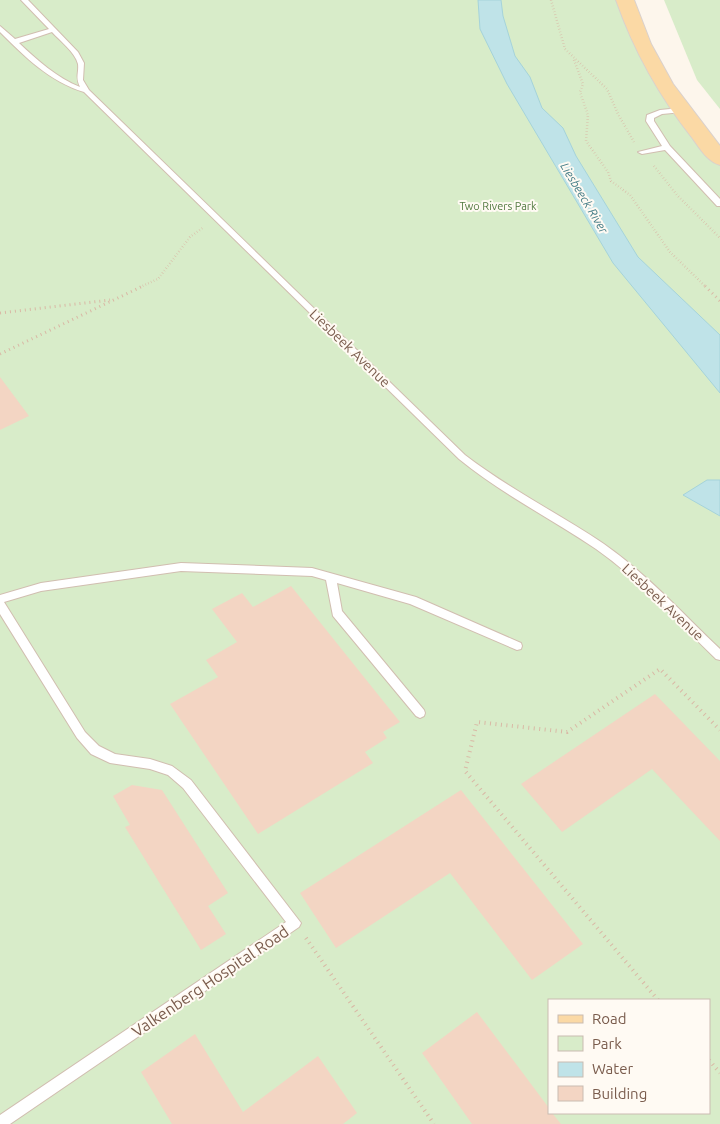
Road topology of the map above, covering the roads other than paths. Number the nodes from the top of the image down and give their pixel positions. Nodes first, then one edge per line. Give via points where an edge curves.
1 (24, 0) edge
2 (625, 0) edge
3 (0, 28) edge
4 (53, 30) junction
5 (14, 42) junction
6 (86, 91) junction
7 (680, 110) junction
8 (667, 147) junction
9 (642, 152) dead end
10 (720, 159) edge
11 (720, 204) edge
12 (332, 577) junction
13 (0, 599) edge
14 (0, 605) edge
15 (517, 646) dead end
16 (720, 656) edge
17 (420, 713) dead end
18 (0, 1123) edge

1 - 4 lane
2 - 7 main road via 647,56
3 - 5 lane
4 - 5 lane
4 - 6 lane via 75,52 81,63 80,80
5 - 6 lane via 47,70 77,89
6 - 16 lane, Liesbeek Avenue via 462,457 503,489 600,547
7 - 8 lane via 660,112 650,117
7 - 10 main road
8 - 9 lane
8 - 11 lane
12 - 13 lane via 312,572 181,567 41,587
12 - 15 lane via 412,600
12 - 17 lane via 337,613
14 - 18 lane, Valkenberg Hospital Road via 81,735 95,750 114,759 172,771 187,784 295,923

